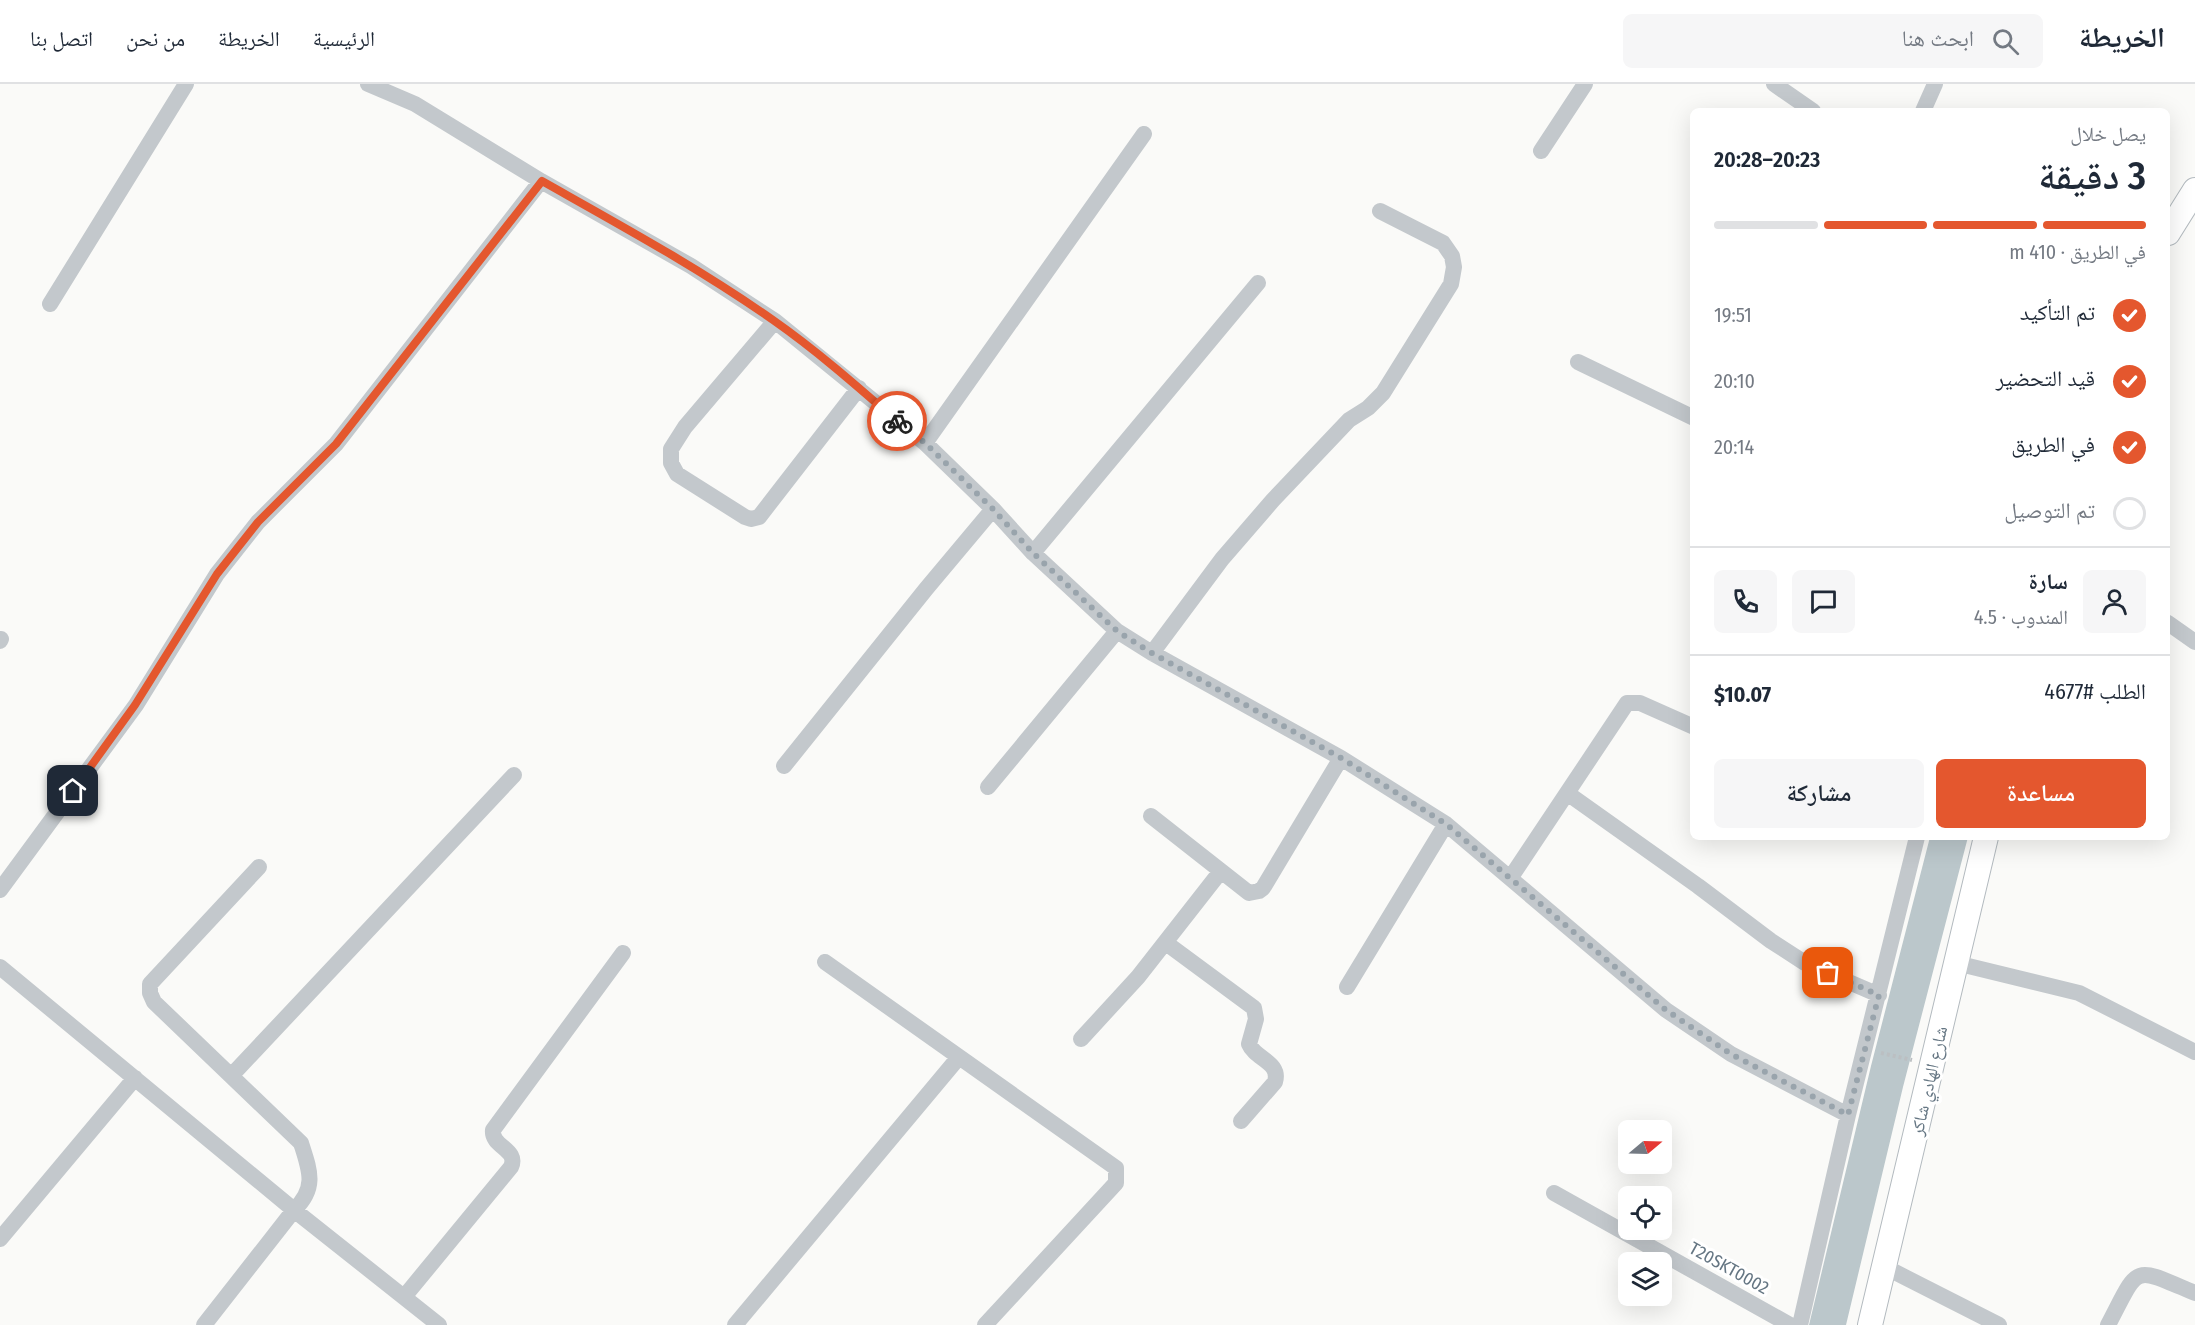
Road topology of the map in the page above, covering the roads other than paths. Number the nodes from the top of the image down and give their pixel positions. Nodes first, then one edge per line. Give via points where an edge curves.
1 (186, 84) edge
2 (368, 84) edge
3 (1586, 84) edge
4 (1774, 84) edge
5 (1935, 84) edge
6 (1809, 108) edge
7 (1924, 108) edge
8 (1144, 134) dead end
9 (1540, 151) dead end
10 (542, 181) junction
11 (2195, 190) edge
12 (1380, 211) dead end
13 (2170, 230) edge
14 (1258, 283) dead end
15 (50, 304) dead end
16 (775, 321) junction
17 (1578, 362) dead end
18 (859, 388) junction
19 (1690, 416) edge
20 (925, 443) junction
21 (993, 509) junction
22 (1033, 553) junction
23 (2170, 624) edge
24 (1117, 631) junction
25 (2195, 642) edge
26 (1152, 653) junction
27 (1690, 725) edge
28 (1341, 758) junction
29 (784, 766) dead end
30 (514, 775) dead end
31 (988, 787) dead end
32 (1567, 793) junction
33 (1151, 816) dead end
34 (1446, 824) junction
35 (1916, 840) edge
36 (1985, 840) edge
37 (259, 867) dead end
38 (1221, 871) junction
39 (1511, 877) junction
40 (0, 890) edge
41 (1166, 943) junction
42 (623, 953) dead end
43 (825, 962) dead end
44 (1956, 963) junction
45 (0, 967) edge
46 (1347, 987) dead end
47 (1879, 995) junction
48 (1080, 1039) dead end
49 (2195, 1052) edge
50 (959, 1057) junction
51 (231, 1076) junction
52 (135, 1078) junction
53 (1848, 1115) junction
54 (1241, 1121) dead end
55 (1554, 1193) dead end
56 (294, 1210) junction
57 (0, 1239) edge
58 (1885, 1267) junction
59 (2195, 1293) edge
60 (404, 1297) junction
61 (204, 1325) edge
62 (439, 1325) edge
63 (735, 1325) edge
64 (985, 1325) edge
65 (1790, 1325) edge
66 (1800, 1325) edge
67 (1870, 1325) edge
68 (1999, 1325) edge
69 (2108, 1325) edge

1 - 15 street
2 - 10 street via 415,105
3 - 9 street
4 - 6 street
5 - 7 street
8 - 20 street
10 - 16 street via 691,266
10 - 40 street via 336,444 258,522 217,574 135,705
11 - 13 main road
12 - 26 street via 1443,243 1452,256 1451,284 1383,393 1349,420 1273,500 1222,559
14 - 22 street
16 - 18 street
16 - 18 street via 685,427 671,449 671,463 677,474 745,517 759,517
17 - 19 street
18 - 20 street
20 - 21 street
21 - 22 street
21 - 29 street
22 - 24 street
23 - 25 street
24 - 26 street
24 - 31 street
26 - 28 street
27 - 32 street via 1640,703 1627,703
28 - 34 street
28 - 38 street via 1263,888 1249,893
30 - 51 street
32 - 39 street
32 - 47 street via 1771,941 1805,963
33 - 38 street
34 - 39 street
34 - 46 street
35 - 47 street
36 - 44 main road, شارع الهادي شاكر
37 - 51 street via 150,984 154,1002
38 - 41 street
39 - 53 street via 1666,1010 1731,1054
41 - 48 street
41 - 54 street via 1250,1004 1256,1013 1249,1044 1271,1065 1276,1076
42 - 60 street via 493,1130 495,1140 512,1154 511,1167
43 - 50 street
44 - 49 street via 2079,993
44 - 58 main road, شارع الهادي شاكر
45 - 52 street
47 - 53 street
50 - 63 street
50 - 64 street via 1116,1167 1116,1183
51 - 56 street via 301,1143 310,1175 309,1188 305,1200
52 - 56 street
52 - 57 street
53 - 66 street
55 - 65 street, T20SKT0002
56 - 60 street
56 - 61 street
58 - 67 main road, شارع الهادي شاكر
58 - 68 street
59 - 69 street via 2141,1274 2130,1282
60 - 62 street

